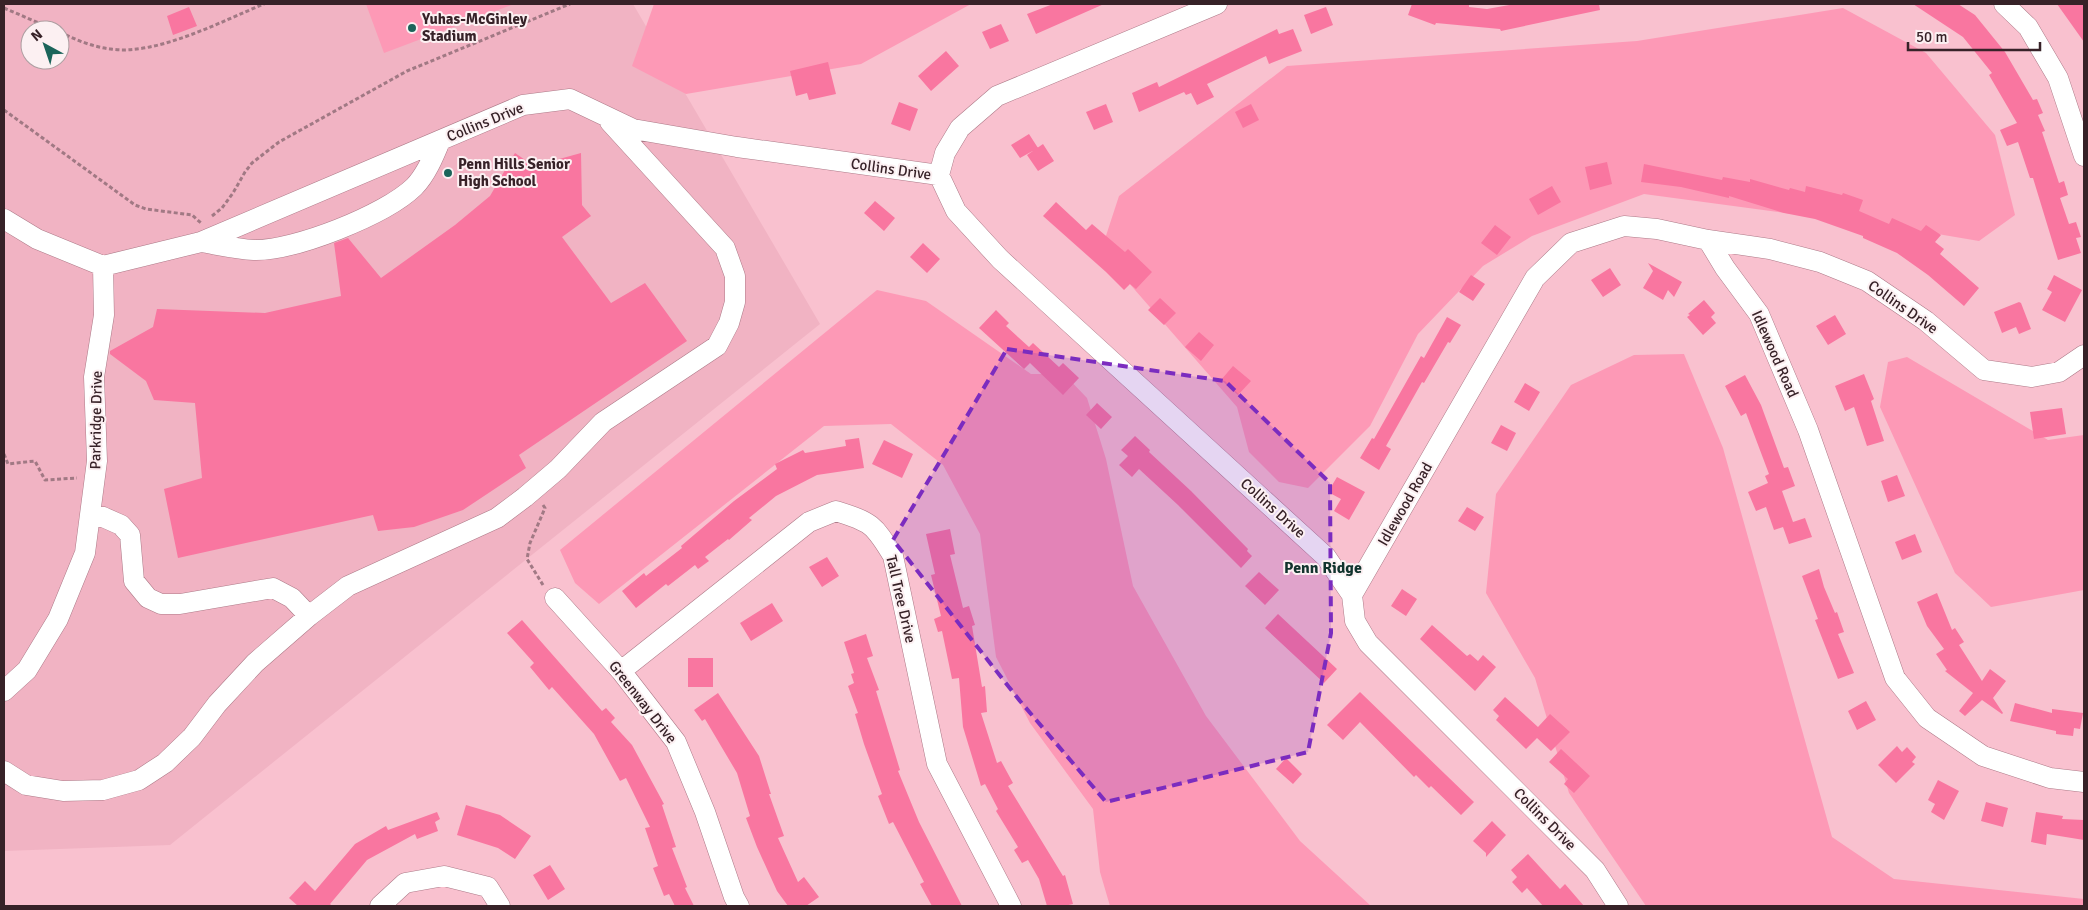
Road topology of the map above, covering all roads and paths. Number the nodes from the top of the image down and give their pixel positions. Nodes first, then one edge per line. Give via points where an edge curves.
1 (264, 4) edge
2 (570, 4) edge
3 (1217, 4) edge
4 (2004, 4) edge
5 (4, 8) edge
6 (32, 20) edge
7 (70, 37) edge
8 (4, 110) edge
9 (604, 115) junction
10 (440, 141) junction
11 (2084, 156) edge
12 (939, 176) junction
13 (4, 219) edge
14 (205, 234) junction
15 (1708, 240) junction
16 (103, 266) junction
17 (2084, 355) edge
18 (4, 454) edge
19 (95, 476) junction
20 (532, 491) junction
21 (90, 515) junction
22 (1352, 595) junction
23 (555, 598) joint
24 (309, 616) junction
25 (621, 671) junction
26 (4, 691) edge
27 (4, 771) edge
28 (2084, 782) edge
29 (380, 906) edge
30 (500, 906) edge
31 (739, 906) edge
32 (1010, 906) edge
33 (1618, 906) edge

1 - 7 path via 177,39 141,49 112,50
2 - 14 path via 407,71 279,142 252,163
3 - 12 street, Collins Drive via 997,96 960,128 945,154
4 - 11 street via 2028,27 2058,78
5 - 6 path
8 - 14 path via 135,205 192,215
9 - 10 street, Collins Drive via 570,99 523,105
9 - 12 street, Collins Drive via 633,129
9 - 20 street via 725,248 735,276 735,302 717,346 604,422
10 - 14 street, Collins Drive
10 - 14 street via 434,158 416,185 396,202 371,215 287,247 231,248
12 - 22 street, Collins Drive via 956,211 1000,259 1326,557
13 - 16 street via 37,239
14 - 16 street, Collins Drive
15 - 17 street, Collins Drive via 1770,249 1820,262 1867,281 1926,321 1984,370 2032,377 2060,372
15 - 22 street, Idlewood Road via 1624,226 1571,243 1535,278
15 - 28 street, Idlewood Road via 1759,314 1808,430 1895,678 1926,718 1983,756 2050,778
16 - 19 street, Parkridge Drive via 104,316 94,377
18 - 19 path via 8,464 35,461 45,480
19 - 21 street, Parkridge Drive
20 - 23 path via 545,508 527,559
20 - 24 street via 497,518 348,586
21 - 24 street via 121,525 130,535 134,581 148,598 161,604 180,604 273,588 292,598
21 - 26 street, Parkridge Drive via 84,553 58,618 27,670
22 - 33 street, Collins Drive via 1355,621 1368,643 1596,870
23 - 25 street, Greenway Drive
24 - 27 street via 254,664 165,763 138,780 103,790 63,791 26,785
25 - 31 street, Greenway Drive via 676,742
25 - 32 street, Tall Tree Drive via 809,522 836,511 863,520 879,532 893,556 937,764
29 - 30 street via 406,883 444,876 488,887

